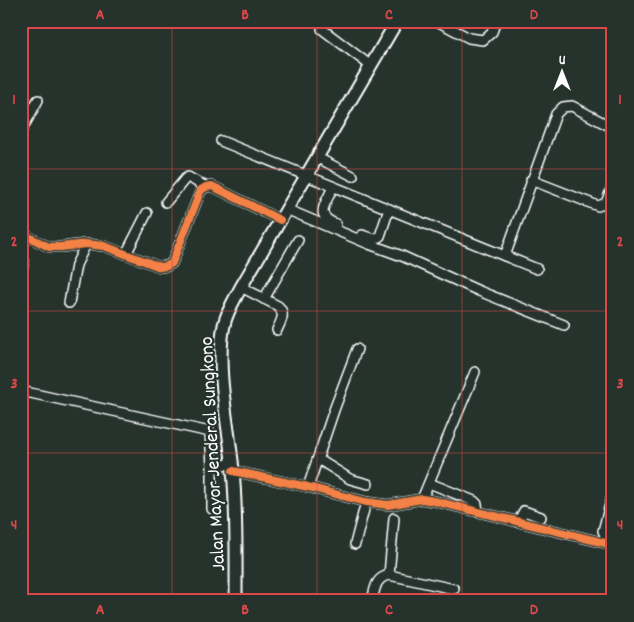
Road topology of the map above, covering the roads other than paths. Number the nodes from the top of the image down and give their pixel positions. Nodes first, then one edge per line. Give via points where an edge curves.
1 (397, 21) edge
2 (438, 21) edge
3 (496, 21) edge
4 (322, 29) dead end
5 (371, 66) junction
6 (38, 100) dead end
7 (613, 128) edge
8 (21, 131) edge
9 (221, 141) dead end
10 (318, 158) junction
11 (307, 176) junction
12 (353, 176) dead end
13 (531, 180) junction
14 (613, 185) edge
15 (206, 187) junction
16 (333, 187) junction
17 (166, 202) dead end
18 (286, 209) junction
19 (389, 209) junction
20 (147, 213) dead end
21 (280, 220) junction
22 (21, 233) edge
23 (298, 240) dead end
24 (86, 244) junction
25 (126, 254) junction
26 (505, 256) junction
27 (21, 257) edge
28 (537, 269) dead end
29 (21, 272) edge
30 (242, 287) junction
31 (264, 299) junction
32 (69, 303) dead end
33 (564, 325) dead end
34 (277, 330) dead end
35 (357, 349) dead end
36 (475, 372) dead end
37 (21, 391) edge
38 (210, 432) junction
39 (229, 432) junction
40 (318, 459) junction
41 (212, 466) junction
42 (233, 468) junction
43 (428, 483) junction
44 (368, 484) dead end
45 (308, 487) junction
46 (613, 492) edge
47 (455, 494) junction
48 (422, 499) junction
49 (366, 502) junction
50 (454, 506) junction
51 (212, 509) dead end
52 (478, 512) junction
53 (541, 517) dead end
54 (394, 518) dead end
55 (518, 522) junction
56 (613, 538) edge
57 (355, 544) dead end
58 (613, 545) edge
59 (389, 575) junction
60 (454, 589) dead end
61 (236, 601) edge
62 (372, 601) edge

1 - 5 main road, Jalan Mayor Jenderal Sungkono
2 - 3 street via 469,38 484,40
4 - 5 street
5 - 10 main road, Jalan Mayor Jenderal Sungkono
6 - 8 street
7 - 13 street via 572,106 563,107 556,114
9 - 11 street
10 - 11 main road, Jalan Mayor Jenderal Sungkono
10 - 12 street
11 - 16 street
11 - 18 main road, Jalan Mayor Jenderal Sungkono
13 - 14 street via 598,206 606,203
13 - 26 street
15 - 17 street via 185,178
15 - 21 street via 212,186
15 - 25 street via 196,201 172,263 155,266
16 - 19 street
16 - 19 street via 323,210 326,220 371,239 380,236
18 - 21 main road, Jalan Mayor Jenderal Sungkono
18 - 33 street
19 - 26 street
20 - 25 street
21 - 30 main road, Jalan Mayor Jenderal Sungkono
22 - 24 street via 49,246
23 - 31 street
24 - 25 street
24 - 32 street via 76,265
26 - 28 street
27 - 29 street via 24,261
30 - 31 street
30 - 39 main road, Jalan Mayor Jenderal Sungkono via 229,309 222,342
31 - 34 street via 282,310
35 - 40 street
36 - 43 street
37 - 38 street
38 - 39 street
38 - 41 street
39 - 42 main road, Jalan Mayor Jenderal Sungkono
40 - 44 street via 350,479
40 - 45 street
41 - 42 street
41 - 51 street
42 - 45 street
42 - 61 main road, Jalan Mayor Jenderal Sungkono
43 - 47 street
43 - 48 street
45 - 49 street
46 - 56 street via 603,531 606,537
47 - 50 street
47 - 52 street via 477,504
48 - 49 street via 388,505
48 - 50 street
49 - 57 street
50 - 52 street
52 - 55 street
53 - 55 street via 524,511
54 - 59 street
55 - 58 street
59 - 60 street
59 - 62 street via 378,580

